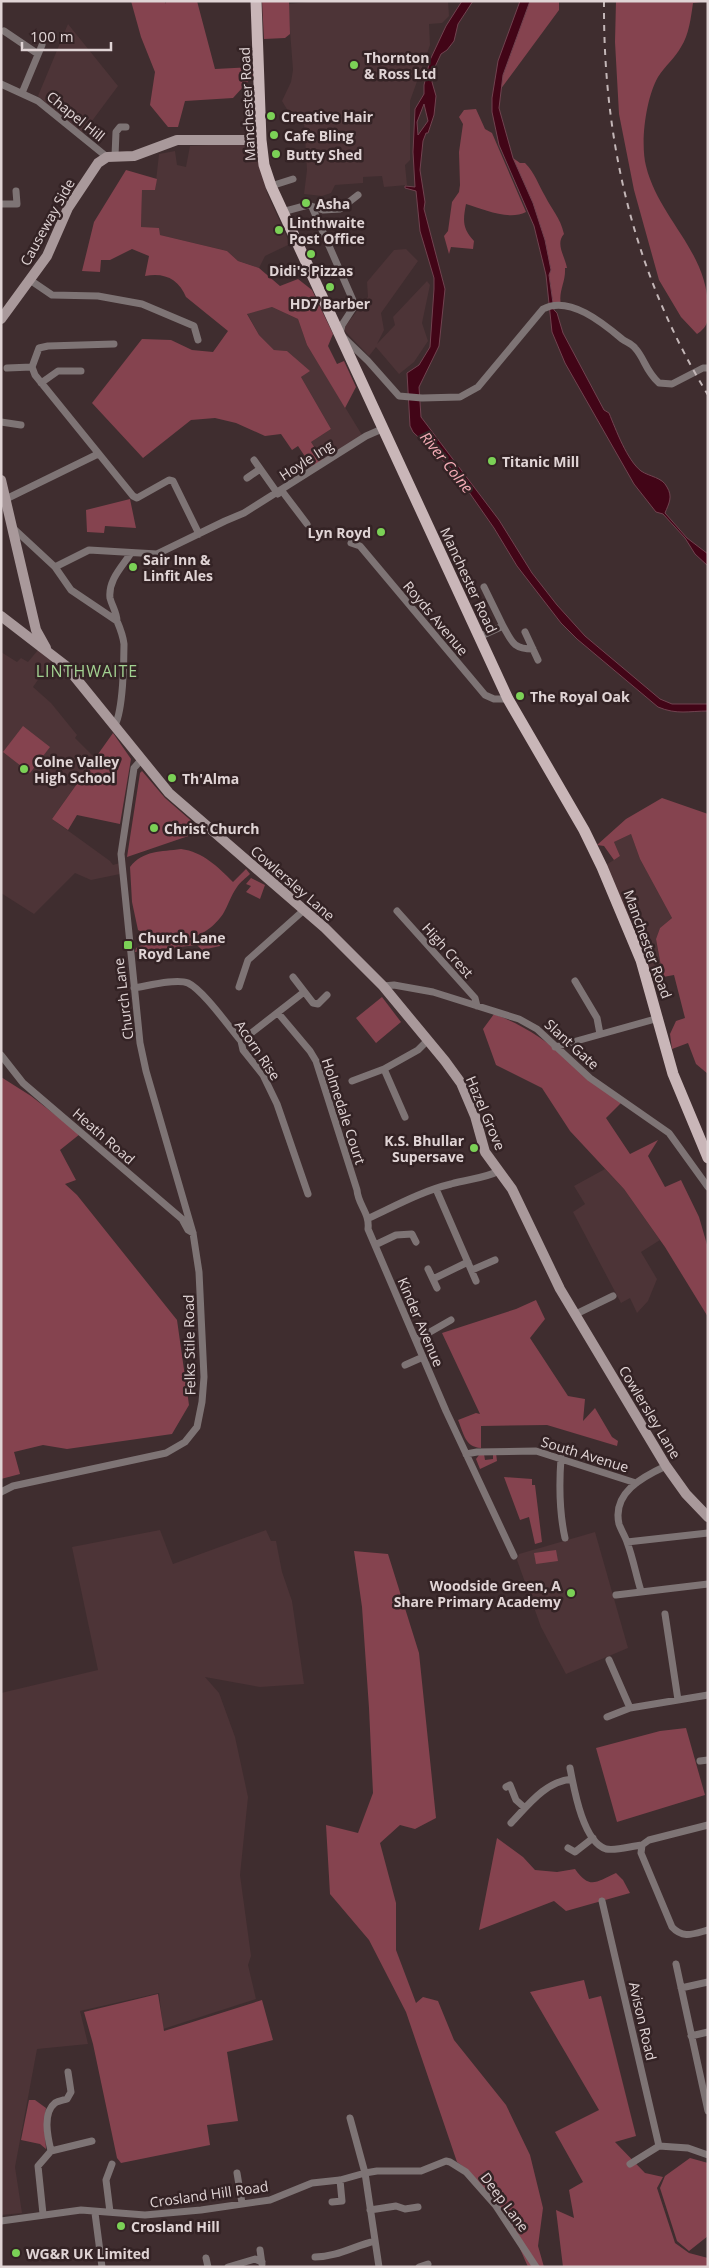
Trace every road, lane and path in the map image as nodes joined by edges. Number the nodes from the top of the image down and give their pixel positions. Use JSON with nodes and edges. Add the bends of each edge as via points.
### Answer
{"nodes":[{"id":1,"x":256,"y":1,"type":"edge"},
{"id":2,"x":4,"y":31,"type":"dead end"},
{"id":3,"x":42,"y":45,"type":"dead end"},
{"id":4,"x":38,"y":54,"type":"junction"},
{"id":5,"x":1,"y":84,"type":"edge"},
{"id":6,"x":22,"y":93,"type":"junction"},
{"id":7,"x":126,"y":127,"type":"dead end"},
{"id":8,"x":261,"y":140,"type":"junction"},
{"id":9,"x":107,"y":159,"type":"junction"},
{"id":10,"x":293,"y":179,"type":"dead end"},
{"id":11,"x":271,"y":186,"type":"junction"},
{"id":12,"x":16,"y":192,"type":"dead end"},
{"id":13,"x":358,"y":195,"type":"dead end"},
{"id":14,"x":1,"y":204,"type":"edge"},
{"id":15,"x":312,"y":207,"type":"junction"},
{"id":16,"x":282,"y":212,"type":"junction"},
{"id":17,"x":30,"y":280,"type":"junction"},
{"id":18,"x":1,"y":319,"type":"edge"},
{"id":19,"x":340,"y":334,"type":"junction"},
{"id":20,"x":198,"y":340,"type":"dead end"},
{"id":21,"x":114,"y":344,"type":"dead end"},
{"id":22,"x":32,"y":367,"type":"junction"},
{"id":23,"x":7,"y":368,"type":"dead end"},
{"id":24,"x":708,"y":368,"type":"edge"},
{"id":25,"x":81,"y":371,"type":"dead end"},
{"id":26,"x":41,"y":382,"type":"junction"},
{"id":27,"x":1,"y":422,"type":"edge"},
{"id":28,"x":21,"y":425,"type":"dead end"},
{"id":29,"x":382,"y":429,"type":"junction"},
{"id":30,"x":98,"y":454,"type":"junction"},
{"id":31,"x":254,"y":460,"type":"dead end"},
{"id":32,"x":260,"y":469,"type":"junction"},
{"id":33,"x":247,"y":478,"type":"dead end"},
{"id":34,"x":1,"y":480,"type":"edge"},
{"id":35,"x":280,"y":492,"type":"junction"},
{"id":36,"x":4,"y":496,"type":"edge"},
{"id":37,"x":307,"y":524,"type":"dead end"},
{"id":38,"x":13,"y":528,"type":"junction"},
{"id":39,"x":199,"y":534,"type":"junction"},
{"id":40,"x":350,"y":543,"type":"dead end"},
{"id":41,"x":131,"y":553,"type":"junction"},
{"id":42,"x":55,"y":567,"type":"junction"},
{"id":43,"x":484,"y":586,"type":"dead end"},
{"id":44,"x":1,"y":616,"type":"edge"},
{"id":45,"x":118,"y":621,"type":"junction"},
{"id":46,"x":503,"y":626,"type":"junction"},
{"id":47,"x":525,"y":632,"type":"dead end"},
{"id":48,"x":479,"y":637,"type":"junction"},
{"id":49,"x":533,"y":649,"type":"junction"},
{"id":50,"x":48,"y":651,"type":"junction"},
{"id":51,"x":538,"y":660,"type":"dead end"},
{"id":52,"x":508,"y":699,"type":"junction"},
{"id":53,"x":116,"y":726,"type":"junction"},
{"id":54,"x":141,"y":760,"type":"junction"},
{"id":55,"x":304,"y":910,"type":"junction"},
{"id":56,"x":397,"y":911,"type":"dead end"},
{"id":57,"x":293,"y":977,"type":"dead end"},
{"id":58,"x":575,"y":981,"type":"dead end"},
{"id":59,"x":383,"y":986,"type":"junction"},
{"id":60,"x":238,"y":987,"type":"dead end"},
{"id":61,"x":134,"y":988,"type":"junction"},
{"id":62,"x":304,"y":992,"type":"junction"},
{"id":63,"x":327,"y":996,"type":"dead end"},
{"id":64,"x":477,"y":1006,"type":"junction"},
{"id":65,"x":278,"y":1013,"type":"junction"},
{"id":66,"x":659,"y":1018,"type":"junction"},
{"id":67,"x":600,"y":1034,"type":"junction"},
{"id":68,"x":428,"y":1040,"type":"junction"},
{"id":69,"x":241,"y":1042,"type":"junction"},
{"id":70,"x":555,"y":1047,"type":"junction"},
{"id":71,"x":1,"y":1055,"type":"edge"},
{"id":72,"x":384,"y":1069,"type":"junction"},
{"id":73,"x":352,"y":1081,"type":"dead end"},
{"id":74,"x":405,"y":1118,"type":"dead end"},
{"id":75,"x":708,"y":1158,"type":"edge"},
{"id":76,"x":499,"y":1171,"type":"junction"},
{"id":77,"x":708,"y":1187,"type":"edge"},
{"id":78,"x":436,"y":1189,"type":"junction"},
{"id":79,"x":308,"y":1194,"type":"dead end"},
{"id":80,"x":357,"y":1199,"type":"joint"},
{"id":81,"x":369,"y":1218,"type":"junction"},
{"id":82,"x":193,"y":1233,"type":"junction"},
{"id":83,"x":416,"y":1242,"type":"dead end"},
{"id":84,"x":374,"y":1245,"type":"junction"},
{"id":85,"x":494,"y":1260,"type":"dead end"},
{"id":86,"x":468,"y":1262,"type":"junction"},
{"id":87,"x":428,"y":1269,"type":"dead end"},
{"id":88,"x":472,"y":1270,"type":"junction"},
{"id":89,"x":433,"y":1279,"type":"junction"},
{"id":90,"x":476,"y":1281,"type":"dead end"},
{"id":91,"x":437,"y":1288,"type":"dead end"},
{"id":92,"x":613,"y":1296,"type":"dead end"},
{"id":93,"x":604,"y":1301,"type":"junction"},
{"id":94,"x":609,"y":1308,"type":"dead end"},
{"id":95,"x":576,"y":1314,"type":"junction"},
{"id":96,"x":451,"y":1320,"type":"dead end"},
{"id":97,"x":416,"y":1340,"type":"junction"},
{"id":98,"x":423,"y":1357,"type":"junction"},
{"id":99,"x":405,"y":1365,"type":"dead end"},
{"id":100,"x":466,"y":1454,"type":"junction"},
{"id":101,"x":561,"y":1458,"type":"junction"},
{"id":102,"x":666,"y":1466,"type":"junction"},
{"id":103,"x":636,"y":1483,"type":"junction"},
{"id":104,"x":1,"y":1492,"type":"edge"},
{"id":105,"x":707,"y":1514,"type":"edge"},
{"id":106,"x":708,"y":1533,"type":"edge"},
{"id":107,"x":565,"y":1538,"type":"dead end"},
{"id":108,"x":627,"y":1542,"type":"junction"},
{"id":109,"x":514,"y":1556,"type":"dead end"},
{"id":110,"x":708,"y":1584,"type":"edge"},
{"id":111,"x":641,"y":1591,"type":"junction"},
{"id":112,"x":616,"y":1595,"type":"dead end"},
{"id":113,"x":665,"y":1614,"type":"dead end"},
{"id":114,"x":609,"y":1660,"type":"dead end"},
{"id":115,"x":708,"y":1695,"type":"edge"},
{"id":116,"x":678,"y":1700,"type":"junction"},
{"id":117,"x":630,"y":1708,"type":"junction"},
{"id":118,"x":607,"y":1716,"type":"dead end"},
{"id":119,"x":570,"y":1768,"type":"dead end"},
{"id":120,"x":572,"y":1779,"type":"junction"},
{"id":121,"x":506,"y":1787,"type":"dead end"},
{"id":122,"x":525,"y":1808,"type":"junction"},
{"id":123,"x":511,"y":1823,"type":"dead end"},
{"id":124,"x":708,"y":1825,"type":"edge"},
{"id":125,"x":592,"y":1838,"type":"junction"},
{"id":126,"x":642,"y":1845,"type":"junction"},
{"id":127,"x":568,"y":1848,"type":"dead end"},
{"id":128,"x":602,"y":1901,"type":"dead end"},
{"id":129,"x":708,"y":1930,"type":"edge"},
{"id":130,"x":676,"y":1964,"type":"dead end"},
{"id":131,"x":708,"y":1982,"type":"edge"},
{"id":132,"x":681,"y":1988,"type":"junction"},
{"id":133,"x":708,"y":2032,"type":"edge"},
{"id":134,"x":691,"y":2036,"type":"junction"},
{"id":135,"x":68,"y":2072,"type":"dead end"},
{"id":136,"x":708,"y":2111,"type":"edge"},
{"id":137,"x":350,"y":2118,"type":"dead end"},
{"id":138,"x":92,"y":2141,"type":"dead end"},
{"id":139,"x":659,"y":2146,"type":"junction"},
{"id":140,"x":51,"y":2151,"type":"junction"},
{"id":141,"x":708,"y":2155,"type":"edge"},
{"id":142,"x":446,"y":2161,"type":"joint"},
{"id":143,"x":112,"y":2164,"type":"dead end"},
{"id":144,"x":630,"y":2164,"type":"dead end"},
{"id":145,"x":237,"y":2173,"type":"dead end"},
{"id":146,"x":365,"y":2173,"type":"junction"},
{"id":147,"x":340,"y":2180,"type":"junction"},
{"id":148,"x":332,"y":2202,"type":"dead end"},
{"id":149,"x":242,"y":2203,"type":"junction"},
{"id":150,"x":418,"y":2208,"type":"dead end"},
{"id":151,"x":370,"y":2210,"type":"junction"},
{"id":152,"x":110,"y":2212,"type":"junction"},
{"id":153,"x":95,"y":2213,"type":"junction"},
{"id":154,"x":43,"y":2214,"type":"junction"},
{"id":155,"x":1,"y":2221,"type":"edge"},
{"id":156,"x":375,"y":2241,"type":"junction"},
{"id":157,"x":260,"y":2250,"type":"dead end"},
{"id":158,"x":315,"y":2257,"type":"dead end"},
{"id":159,"x":206,"y":2258,"type":"dead end"},
{"id":160,"x":428,"y":2264,"type":"dead end"},
{"id":161,"x":262,"y":2265,"type":"edge"},
{"id":162,"x":102,"y":2267,"type":"edge"},
{"id":163,"x":208,"y":2267,"type":"edge"},
{"id":164,"x":228,"y":2267,"type":"edge"},
{"id":165,"x":379,"y":2267,"type":"edge"},
{"id":166,"x":419,"y":2267,"type":"edge"},
{"id":167,"x":536,"y":2267,"type":"edge"}],
"edges":[{"from":1,"to":8,"type":"main road","name":"Manchester Road"},
{"from":2,"to":4,"type":"street"},
{"from":3,"to":4,"type":"street"},
{"from":4,"to":6,"type":"street"},
{"from":5,"to":6,"type":"street","name":"Chapel Hill"},
{"from":6,"to":9,"type":"street","name":"Chapel Hill","via":[[38,101]]},
{"from":7,"to":9,"type":"street","via":[[120,127],[116,132]]},
{"from":8,"to":9,"type":"street","via":[[176,140],[134,156]]},
{"from":8,"to":11,"type":"main road","name":"Manchester Road"},
{"from":9,"to":17,"type":"street","name":"Causeway Side","via":[[68,208],[47,256]]},
{"from":10,"to":11,"type":"street"},
{"from":11,"to":16,"type":"main road","name":"Manchester Road"},
{"from":12,"to":14,"type":"street","via":[[17,207]]},
{"from":13,"to":15,"type":"street","via":[[340,209]]},
{"from":15,"to":16,"type":"street","via":[[308,205]]},
{"from":15,"to":19,"type":"street","via":[[355,305]]},
{"from":16,"to":19,"type":"main road","name":"Manchester Road"},
{"from":17,"to":18,"type":"street","name":"Causeway Side"},
{"from":17,"to":20,"type":"street","via":[[52,295],[98,296],[142,304],[194,326]]},
{"from":19,"to":24,"type":"street","via":[[398,396],[404,397],[460,397],[478,387],[542,309],[552,307],[572,308],[589,314],[635,348],[648,373],[659,383],[672,384]]},
{"from":19,"to":29,"type":"main road","name":"Manchester Road"},
{"from":21,"to":22,"type":"street","via":[[39,348]]},
{"from":22,"to":23,"type":"street"},
{"from":22,"to":26,"type":"street"},
{"from":25,"to":26,"type":"street","via":[[58,371]]},
{"from":26,"to":30,"type":"street"},
{"from":27,"to":28,"type":"street"},
{"from":29,"to":35,"type":"street","name":"Hoyle Ing"},
{"from":29,"to":48,"type":"main road","name":"Manchester Road"},
{"from":30,"to":36,"type":"street"},
{"from":30,"to":39,"type":"street","via":[[137,498],[169,480],[173,481]]},
{"from":31,"to":32,"type":"street"},
{"from":32,"to":33,"type":"street"},
{"from":32,"to":35,"type":"street"},
{"from":34,"to":36,"type":"street"},
{"from":35,"to":37,"type":"street"},
{"from":35,"to":39,"type":"street","name":"Hoyle Ing"},
{"from":36,"to":38,"type":"street"},
{"from":38,"to":42,"type":"street"},
{"from":38,"to":50,"type":"street","via":[[36,630]]},
{"from":39,"to":41,"type":"street","name":"Hoyle Ing","via":[[157,554]]},
{"from":40,"to":52,"type":"street","name":"Royds Avenue","via":[[360,546],[485,695]]},
{"from":41,"to":42,"type":"street","name":"Hoyle Ing","via":[[89,550]]},
{"from":41,"to":45,"type":"street","via":[[114,578],[110,592]]},
{"from":42,"to":45,"type":"street","via":[[70,590]]},
{"from":43,"to":46,"type":"street"},
{"from":44,"to":50,"type":"street"},
{"from":45,"to":53,"type":"street","via":[[124,642]]},
{"from":46,"to":48,"type":"street"},
{"from":46,"to":49,"type":"street","via":[[514,645],[520,649]]},
{"from":47,"to":49,"type":"street"},
{"from":48,"to":52,"type":"main road","name":"Manchester Road"},
{"from":49,"to":51,"type":"street"},
{"from":50,"to":53,"type":"street","name":"Cowlersley Lane","via":[[75,676]]},
{"from":52,"to":66,"type":"main road","name":"Manchester Road","via":[[602,867],[641,960]]},
{"from":53,"to":54,"type":"street","name":"Cowlersley Lane"},
{"from":54,"to":55,"type":"street","name":"Cowlersley Lane","via":[[169,793]]},
{"from":54,"to":61,"type":"street","name":"Church Lane","via":[[134,768],[121,854]]},
{"from":55,"to":59,"type":"street","name":"Cowlersley Lane"},
{"from":55,"to":60,"type":"street","via":[[248,960]]},
{"from":56,"to":64,"type":"street","name":"High Crest","via":[[475,998]]},
{"from":57,"to":62,"type":"street"},
{"from":58,"to":67,"type":"street","via":[[596,1018]]},
{"from":59,"to":64,"type":"street","name":"Slant Gate","via":[[433,992]]},
{"from":59,"to":68,"type":"street","name":"Hazel Grove"},
{"from":61,"to":69,"type":"street","name":"Acorn Rise","via":[[170,982],[187,983],[200,992]]},
{"from":61,"to":82,"type":"street","name":"Church Lane","via":[[146,1071]]},
{"from":62,"to":63,"type":"street","via":[[318,1004]]},
{"from":62,"to":65,"type":"street"},
{"from":64,"to":70,"type":"street","name":"Slant Gate","via":[[520,1019],[537,1029]]},
{"from":65,"to":69,"type":"street"},
{"from":65,"to":80,"type":"street","name":"Holmedale Court","via":[[316,1061]]},
{"from":66,"to":67,"type":"street"},
{"from":66,"to":75,"type":"main road","name":"Manchester Road","via":[[673,1074]]},
{"from":67,"to":70,"type":"street"},
{"from":68,"to":72,"type":"street","via":[[418,1050]]},
{"from":68,"to":76,"type":"street","name":"Hazel Grove","via":[[461,1083],[485,1152]]},
{"from":69,"to":79,"type":"street","name":"Acorn Rise","via":[[242,1050],[263,1075],[277,1104]]},
{"from":70,"to":77,"type":"street","name":"Slant Gate","via":[[590,1078],[669,1133]]},
{"from":71,"to":82,"type":"street","name":"Heath Road","via":[[23,1083],[182,1219]]},
{"from":72,"to":73,"type":"street"},
{"from":72,"to":74,"type":"street"},
{"from":76,"to":78,"type":"street"},
{"from":76,"to":95,"type":"street","name":"Hazel Grove","via":[[512,1189],[560,1289]]},
{"from":78,"to":81,"type":"street"},
{"from":78,"to":86,"type":"street"},
{"from":80,"to":81,"type":"street","name":"Kinder Avenue"},
{"from":81,"to":84,"type":"street","name":"Kinder Avenue","via":[[368,1229]]},
{"from":82,"to":104,"type":"street","name":"Felks Stile Road","via":[[199,1272],[204,1377],[197,1427],[185,1442],[166,1453],[13,1486]]},
{"from":83,"to":84,"type":"street","via":[[412,1234],[404,1234]]},
{"from":84,"to":97,"type":"street","name":"Kinder Avenue"},
{"from":85,"to":88,"type":"street"},
{"from":86,"to":88,"type":"street"},
{"from":86,"to":89,"type":"street"},
{"from":87,"to":89,"type":"street"},
{"from":88,"to":90,"type":"street"},
{"from":89,"to":91,"type":"street"},
{"from":92,"to":93,"type":"street"},
{"from":93,"to":94,"type":"street"},
{"from":93,"to":95,"type":"street"},
{"from":95,"to":102,"type":"street","name":"Cowlersley Lane"},
{"from":96,"to":97,"type":"street"},
{"from":97,"to":98,"type":"street","name":"Kinder Avenue"},
{"from":98,"to":99,"type":"street"},
{"from":98,"to":100,"type":"street","name":"Kinder Avenue"},
{"from":100,"to":101,"type":"street","name":"South Avenue","via":[[536,1451]]},
{"from":100,"to":109,"type":"street","name":"Kinder Avenue"},
{"from":101,"to":103,"type":"street","name":"South Avenue"},
{"from":101,"to":107,"type":"street","via":[[559,1482]]},
{"from":102,"to":103,"type":"street","via":[[645,1475]]},
{"from":102,"to":105,"type":"street","name":"Cowlersley Lane","via":[[686,1494]]},
{"from":103,"to":108,"type":"street","via":[[625,1492],[618,1509],[619,1525]]},
{"from":106,"to":108,"type":"street"},
{"from":108,"to":111,"type":"street"},
{"from":110,"to":111,"type":"street"},
{"from":111,"to":112,"type":"street"},
{"from":113,"to":116,"type":"street"},
{"from":114,"to":117,"type":"street"},
{"from":115,"to":116,"type":"street"},
{"from":116,"to":117,"type":"street"},
{"from":117,"to":118,"type":"street"},
{"from":119,"to":120,"type":"street"},
{"from":120,"to":122,"type":"street","via":[[557,1781]]},
{"from":120,"to":125,"type":"street","via":[[582,1818]]},
{"from":121,"to":122,"type":"street","via":[[510,1784],[516,1800]]},
{"from":122,"to":123,"type":"street"},
{"from":124,"to":126,"type":"street","via":[[649,1840]]},
{"from":125,"to":126,"type":"street","via":[[613,1850]]},
{"from":125,"to":127,"type":"street","via":[[575,1852]]},
{"from":126,"to":129,"type":"street","via":[[641,1853],[672,1927],[685,1936]]},
{"from":128,"to":139,"type":"street","name":"Avison Road"},
{"from":130,"to":132,"type":"street"},
{"from":131,"to":132,"type":"street"},
{"from":132,"to":134,"type":"street"},
{"from":133,"to":134,"type":"street"},
{"from":134,"to":136,"type":"street"},
{"from":135,"to":140,"type":"street","via":[[71,2092],[67,2099],[55,2104],[50,2111],[47,2130]]},
{"from":137,"to":146,"type":"street"},
{"from":138,"to":140,"type":"street"},
{"from":139,"to":141,"type":"street","via":[[688,2148]]},
{"from":139,"to":144,"type":"street"},
{"from":140,"to":154,"type":"street","via":[[38,2166]]},
{"from":142,"to":146,"type":"street","name":"Crosland Hill Road","via":[[421,2171]]},
{"from":142,"to":167,"type":"street","name":"Deep Lane","via":[[466,2172],[496,2206]]},
{"from":143,"to":152,"type":"street","via":[[106,2180]]},
{"from":145,"to":149,"type":"street"},
{"from":146,"to":147,"type":"street","name":"Crosland Hill Road"},
{"from":146,"to":151,"type":"street"},
{"from":147,"to":148,"type":"street","via":[[342,2201]]},
{"from":147,"to":149,"type":"street","name":"Crosland Hill Road","via":[[312,2183],[270,2200]]},
{"from":149,"to":152,"type":"street","name":"Crosland Hill Road","via":[[145,2215]]},
{"from":150,"to":151,"type":"street","via":[[396,2206]]},
{"from":151,"to":156,"type":"street"},
{"from":152,"to":153,"type":"street","name":"Crosland Hill Road"},
{"from":153,"to":154,"type":"street","name":"Crosland Hill Road","via":[[81,2210]]},
{"from":153,"to":162,"type":"street"},
{"from":154,"to":155,"type":"street","name":"Crosland Hill Road"},
{"from":156,"to":158,"type":"street","via":[[330,2257]]},
{"from":156,"to":165,"type":"street"},
{"from":157,"to":161,"type":"street"},
{"from":159,"to":163,"type":"street"},
{"from":160,"to":166,"type":"street"},
{"from":161,"to":164,"type":"street","via":[[255,2259]]}]}
